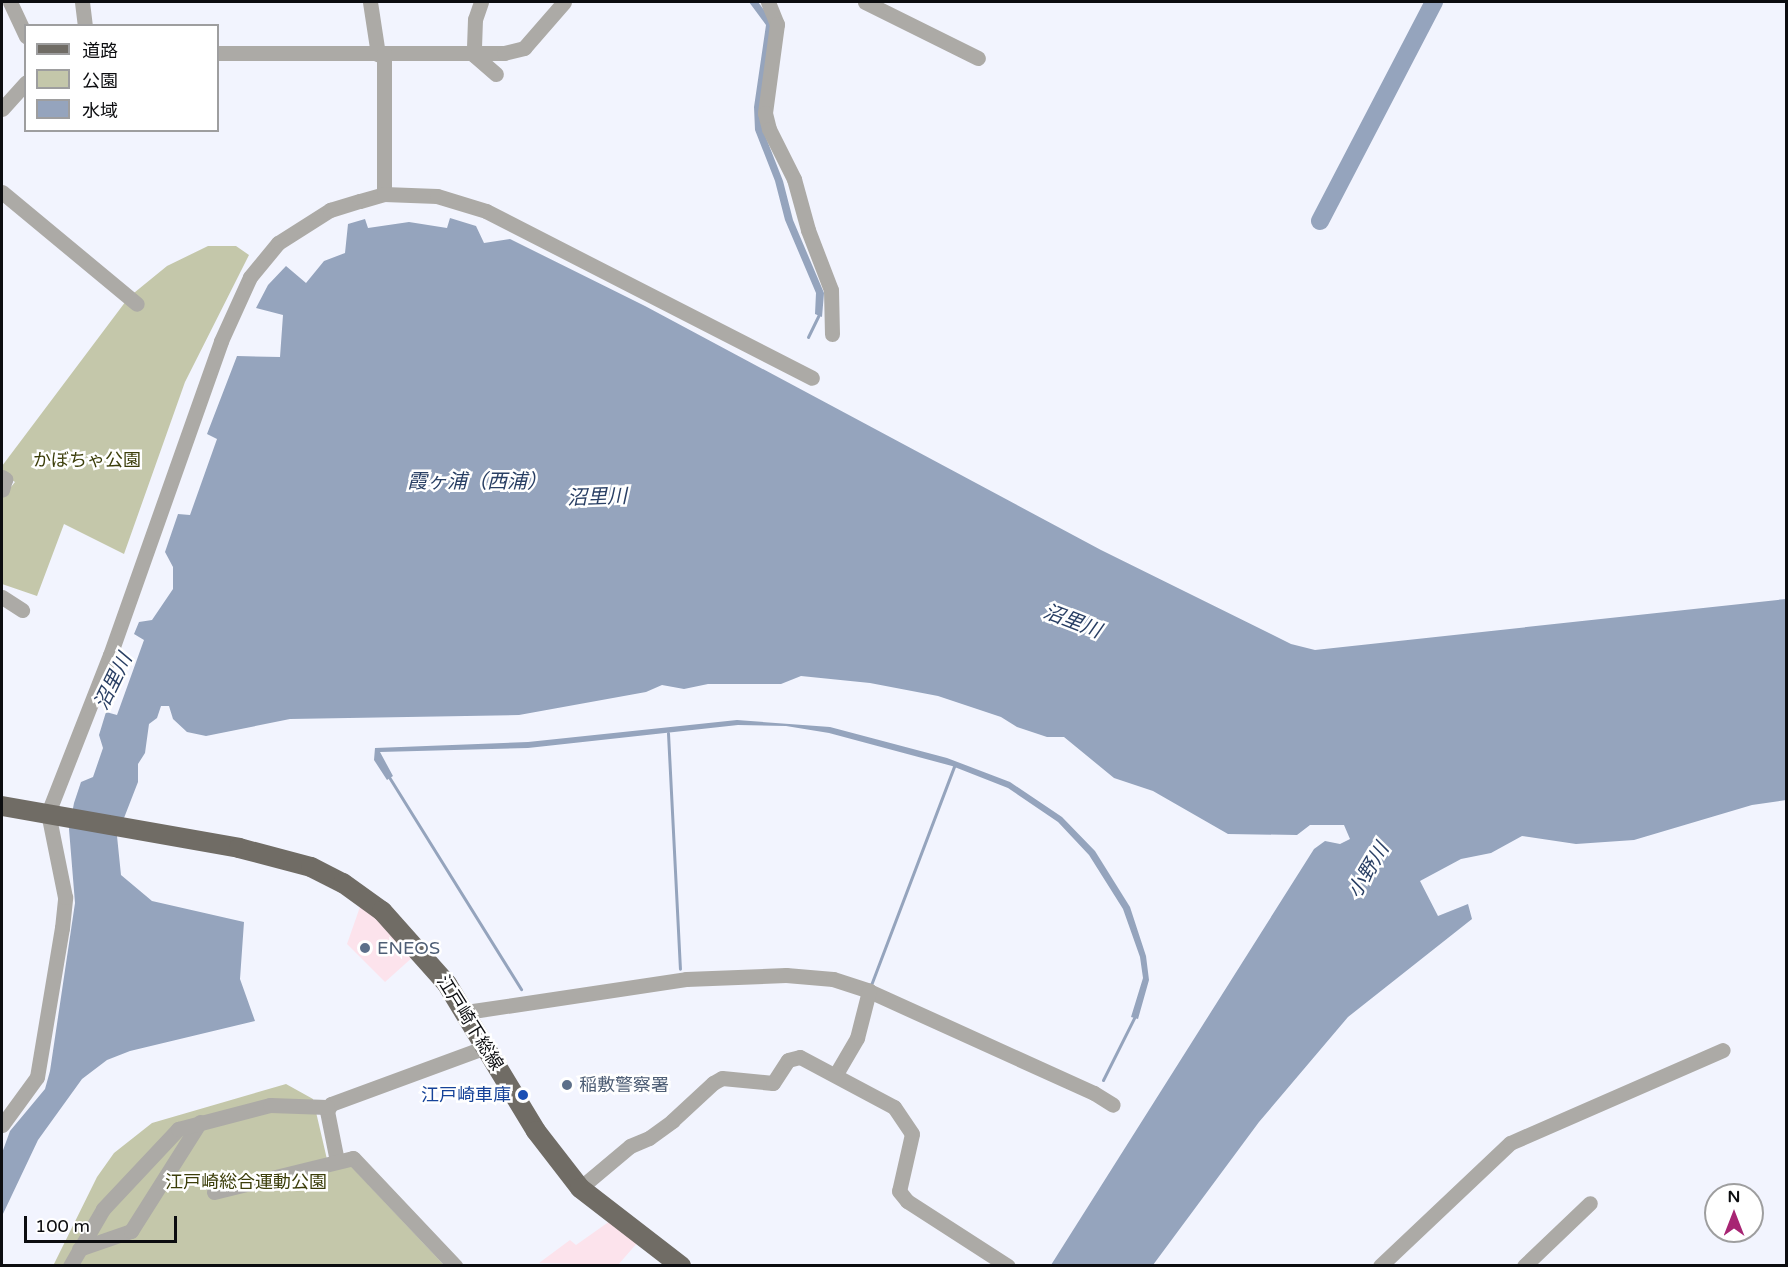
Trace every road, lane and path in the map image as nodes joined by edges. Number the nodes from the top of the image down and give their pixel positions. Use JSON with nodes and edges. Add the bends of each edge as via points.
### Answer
{"nodes":[{"id":1,"x":10,"y":2,"type":"edge"},
{"id":2,"x":82,"y":2,"type":"edge"},
{"id":3,"x":370,"y":2,"type":"edge"},
{"id":4,"x":481,"y":2,"type":"edge"},
{"id":5,"x":564,"y":2,"type":"edge"},
{"id":6,"x":768,"y":2,"type":"edge"},
{"id":7,"x":865,"y":2,"type":"edge"},
{"id":8,"x":85,"y":24,"type":"edge"},
{"id":9,"x":24,"y":33,"type":"edge"},
{"id":10,"x":219,"y":53,"type":"edge"},
{"id":11,"x":381,"y":53,"type":"junction"},
{"id":12,"x":474,"y":55,"type":"junction"},
{"id":13,"x":978,"y":58,"type":"dead end"},
{"id":14,"x":496,"y":74,"type":"dead end"},
{"id":15,"x":24,"y":84,"type":"edge"},
{"id":16,"x":2,"y":109,"type":"edge"},
{"id":17,"x":2,"y":192,"type":"edge"},
{"id":18,"x":384,"y":194,"type":"junction"},
{"id":19,"x":137,"y":304,"type":"dead end"},
{"id":20,"x":832,"y":334,"type":"dead end"},
{"id":21,"x":812,"y":378,"type":"dead end"},
{"id":22,"x":2,"y":477,"type":"edge"},
{"id":23,"x":2,"y":490,"type":"edge"},
{"id":24,"x":2,"y":597,"type":"edge"},
{"id":25,"x":22,"y":610,"type":"dead end"},
{"id":26,"x":2,"y":806,"type":"edge"},
{"id":27,"x":52,"y":814,"type":"junction"},
{"id":28,"x":869,"y":991,"type":"junction"},
{"id":29,"x":466,"y":1012,"type":"junction"},
{"id":30,"x":486,"y":1047,"type":"junction"},
{"id":31,"x":1723,"y":1050,"type":"dead end"},
{"id":32,"x":836,"y":1074,"type":"junction"},
{"id":33,"x":1113,"y":1105,"type":"dead end"},
{"id":34,"x":327,"y":1107,"type":"junction"},
{"id":35,"x":200,"y":1122,"type":"junction"},
{"id":36,"x":2,"y":1125,"type":"edge"},
{"id":37,"x":337,"y":1161,"type":"junction"},
{"id":38,"x":580,"y":1188,"type":"junction"},
{"id":39,"x":214,"y":1192,"type":"dead end"},
{"id":40,"x":1590,"y":1203,"type":"dead end"},
{"id":41,"x":79,"y":1250,"type":"junction"},
{"id":42,"x":70,"y":1266,"type":"edge"},
{"id":43,"x":455,"y":1266,"type":"edge"},
{"id":44,"x":681,"y":1266,"type":"edge"},
{"id":45,"x":1008,"y":1266,"type":"edge"},
{"id":46,"x":1380,"y":1266,"type":"edge"},
{"id":47,"x":1524,"y":1266,"type":"edge"}],
"edges":[{"from":1,"to":9,"type":"street"},
{"from":2,"to":8,"type":"street"},
{"from":3,"to":11,"type":"street"},
{"from":4,"to":12,"type":"street","via":[[475,19]]},
{"from":5,"to":12,"type":"street","via":[[524,48]]},
{"from":6,"to":20,"type":"street","via":[[777,24],[765,112],[769,129],[794,179],[831,290]]},
{"from":7,"to":13,"type":"street"},
{"from":10,"to":11,"type":"street"},
{"from":11,"to":12,"type":"street"},
{"from":11,"to":18,"type":"street"},
{"from":12,"to":14,"type":"street"},
{"from":15,"to":16,"type":"street"},
{"from":17,"to":19,"type":"street"},
{"from":18,"to":21,"type":"street","via":[[437,196],[486,211]]},
{"from":18,"to":27,"type":"street","via":[[330,210],[278,243],[250,277],[221,341]]},
{"from":22,"to":23,"type":"street"},
{"from":24,"to":25,"type":"street"},
{"from":26,"to":27,"type":"main road","name":"江戸崎下総線"},
{"from":27,"to":29,"type":"main road","name":"江戸崎下総線","via":[[249,850],[328,874],[369,901],[399,928]]},
{"from":27,"to":36,"type":"street","via":[[64,897],[62,928],[37,1077]]},
{"from":28,"to":29,"type":"street","via":[[815,976],[696,979]]},
{"from":28,"to":32,"type":"street","via":[[857,1038]]},
{"from":28,"to":33,"type":"street"},
{"from":29,"to":30,"type":"main road","name":"江戸崎下総線"},
{"from":30,"to":34,"type":"street"},
{"from":30,"to":38,"type":"main road","name":"江戸崎下総線","via":[[536,1131]]},
{"from":31,"to":46,"type":"street","via":[[1510,1143]]},
{"from":32,"to":38,"type":"street","via":[[800,1057],[788,1060],[773,1083],[722,1078],[672,1122],[630,1146]]},
{"from":32,"to":45,"type":"street","via":[[894,1107],[912,1134],[899,1191],[907,1201]]},
{"from":34,"to":35,"type":"street","via":[[270,1105]]},
{"from":34,"to":37,"type":"street"},
{"from":35,"to":41,"type":"street","via":[[173,1133],[104,1209]]},
{"from":35,"to":41,"type":"street","via":[[131,1230]]},
{"from":37,"to":39,"type":"street"},
{"from":37,"to":43,"type":"street","via":[[350,1158],[359,1162]]},
{"from":38,"to":44,"type":"main road","name":"江戸崎下総線"},
{"from":40,"to":47,"type":"street"},
{"from":41,"to":42,"type":"street"}]}
